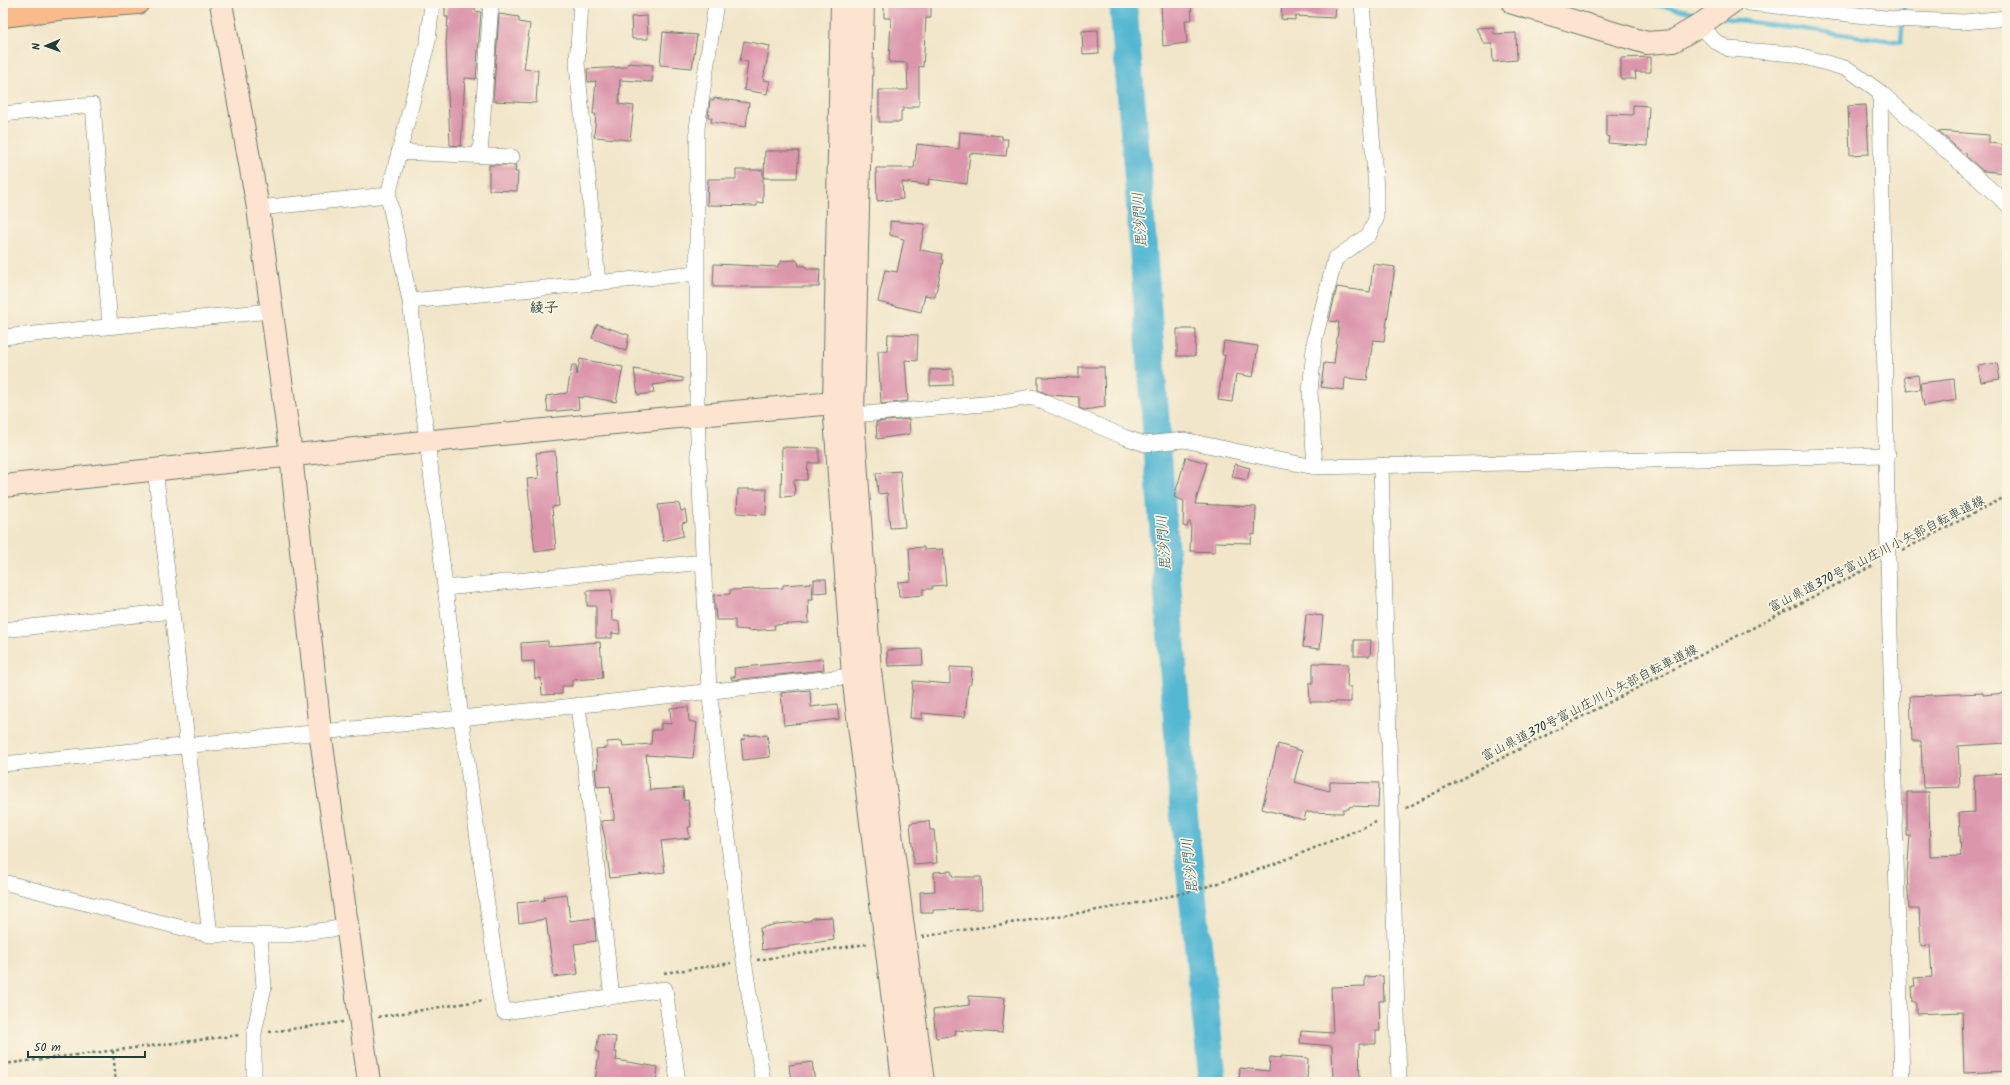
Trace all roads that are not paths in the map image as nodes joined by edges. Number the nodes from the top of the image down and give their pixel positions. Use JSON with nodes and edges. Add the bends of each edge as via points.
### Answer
{"nodes":[{"id":1,"x":138,"y":3,"type":"edge"},
{"id":2,"x":221,"y":3,"type":"edge"},
{"id":3,"x":432,"y":3,"type":"edge"},
{"id":4,"x":491,"y":3,"type":"edge"},
{"id":5,"x":581,"y":3,"type":"edge"},
{"id":6,"x":716,"y":3,"type":"edge"},
{"id":7,"x":842,"y":3,"type":"edge"},
{"id":8,"x":863,"y":3,"type":"edge"},
{"id":9,"x":1362,"y":3,"type":"edge"},
{"id":10,"x":1513,"y":3,"type":"edge"},
{"id":11,"x":1731,"y":3,"type":"edge"},
{"id":12,"x":1749,"y":3,"type":"edge"},
{"id":13,"x":58,"y":6,"type":"edge"},
{"id":14,"x":3,"y":16,"type":"edge"},
{"id":15,"x":2007,"y":18,"type":"edge"},
{"id":16,"x":1700,"y":25,"type":"junction"},
{"id":17,"x":1880,"y":92,"type":"junction"},
{"id":18,"x":3,"y":114,"type":"edge"},
{"id":19,"x":399,"y":152,"type":"junction"},
{"id":20,"x":480,"y":156,"type":"junction"},
{"id":21,"x":512,"y":157,"type":"dead end"},
{"id":22,"x":388,"y":195,"type":"junction"},
{"id":23,"x":2007,"y":204,"type":"edge"},
{"id":24,"x":258,"y":208,"type":"junction"},
{"id":25,"x":697,"y":273,"type":"junction"},
{"id":26,"x":598,"y":282,"type":"junction"},
{"id":27,"x":410,"y":301,"type":"junction"},
{"id":28,"x":270,"y":311,"type":"junction"},
{"id":29,"x":110,"y":326,"type":"junction"},
{"id":30,"x":3,"y":337,"type":"edge"},
{"id":31,"x":834,"y":403,"type":"junction"},
{"id":32,"x":697,"y":415,"type":"junction"},
{"id":33,"x":853,"y":415,"type":"junction"},
{"id":34,"x":427,"y":442,"type":"junction"},
{"id":35,"x":1888,"y":454,"type":"junction"},
{"id":36,"x":291,"y":455,"type":"junction"},
{"id":37,"x":1381,"y":465,"type":"junction"},
{"id":38,"x":1315,"y":466,"type":"junction"},
{"id":39,"x":155,"y":469,"type":"junction"},
{"id":40,"x":3,"y":486,"type":"edge"},
{"id":41,"x":704,"y":562,"type":"junction"},
{"id":42,"x":445,"y":588,"type":"junction"},
{"id":43,"x":172,"y":611,"type":"junction"},
{"id":44,"x":3,"y":630,"type":"edge"},
{"id":45,"x":853,"y":676,"type":"junction"},
{"id":46,"x":709,"y":691,"type":"junction"},
{"id":47,"x":578,"y":705,"type":"junction"},
{"id":48,"x":461,"y":718,"type":"junction"},
{"id":49,"x":320,"y":731,"type":"junction"},
{"id":50,"x":188,"y":745,"type":"junction"},
{"id":51,"x":3,"y":764,"type":"edge"},
{"id":52,"x":3,"y":882,"type":"edge"},
{"id":53,"x":347,"y":927,"type":"junction"},
{"id":54,"x":210,"y":935,"type":"junction"},
{"id":55,"x":260,"y":935,"type":"junction"},
{"id":56,"x":612,"y":997,"type":"junction"},
{"id":57,"x":254,"y":1082,"type":"edge"},
{"id":58,"x":369,"y":1082,"type":"edge"},
{"id":59,"x":678,"y":1082,"type":"edge"},
{"id":60,"x":763,"y":1082,"type":"edge"},
{"id":61,"x":903,"y":1082,"type":"edge"},
{"id":62,"x":924,"y":1082,"type":"edge"},
{"id":63,"x":1399,"y":1082,"type":"edge"},
{"id":64,"x":1902,"y":1082,"type":"edge"}],
"edges":[{"from":1,"to":13,"type":"main road"},
{"from":2,"to":24,"type":"street"},
{"from":3,"to":19,"type":"street","via":[[428,41]]},
{"from":4,"to":20,"type":"street"},
{"from":5,"to":26,"type":"street","via":[[577,63]]},
{"from":6,"to":25,"type":"street","via":[[697,128]]},
{"from":7,"to":31,"type":"street"},
{"from":8,"to":33,"type":"street"},
{"from":9,"to":38,"type":"street","via":[[1376,219],[1369,235],[1335,259],[1315,338],[1310,392]]},
{"from":10,"to":16,"type":"street","via":[[1647,43],[1673,41]]},
{"from":11,"to":16,"type":"street"},
{"from":12,"to":15,"type":"street","via":[[1893,19],[1964,22]]},
{"from":13,"to":14,"type":"main road"},
{"from":16,"to":17,"type":"street","via":[[1716,42],[1730,50],[1794,54],[1841,67],[1848,69]]},
{"from":17,"to":23,"type":"street"},
{"from":17,"to":35,"type":"street"},
{"from":18,"to":29,"type":"street","via":[[93,105]]},
{"from":19,"to":20,"type":"street"},
{"from":19,"to":22,"type":"street"},
{"from":20,"to":21,"type":"street"},
{"from":22,"to":24,"type":"street"},
{"from":22,"to":27,"type":"street"},
{"from":24,"to":28,"type":"street"},
{"from":25,"to":26,"type":"street"},
{"from":25,"to":32,"type":"street"},
{"from":26,"to":27,"type":"street"},
{"from":27,"to":34,"type":"street"},
{"from":28,"to":29,"type":"street"},
{"from":28,"to":36,"type":"street"},
{"from":29,"to":30,"type":"street"},
{"from":31,"to":32,"type":"street"},
{"from":31,"to":33,"type":"street"},
{"from":31,"to":45,"type":"street"},
{"from":32,"to":34,"type":"street"},
{"from":32,"to":41,"type":"street"},
{"from":33,"to":38,"type":"street","via":[[996,403],[1032,397],[1144,444],[1184,440]]},
{"from":33,"to":62,"type":"street","via":[[870,671]]},
{"from":34,"to":36,"type":"street"},
{"from":34,"to":42,"type":"street"},
{"from":35,"to":37,"type":"street"},
{"from":35,"to":64,"type":"street","via":[[1888,558]]},
{"from":36,"to":39,"type":"street"},
{"from":36,"to":49,"type":"street"},
{"from":37,"to":38,"type":"street"},
{"from":37,"to":63,"type":"street"},
{"from":39,"to":40,"type":"street"},
{"from":39,"to":43,"type":"street"},
{"from":41,"to":42,"type":"street"},
{"from":41,"to":46,"type":"street"},
{"from":42,"to":48,"type":"street"},
{"from":43,"to":44,"type":"street"},
{"from":43,"to":50,"type":"street"},
{"from":45,"to":46,"type":"street"},
{"from":45,"to":61,"type":"street"},
{"from":46,"to":47,"type":"street"},
{"from":46,"to":60,"type":"street","via":[[744,962]]},
{"from":47,"to":48,"type":"street"},
{"from":47,"to":56,"type":"street"},
{"from":48,"to":49,"type":"street"},
{"from":48,"to":56,"type":"street","via":[[504,1012]]},
{"from":49,"to":50,"type":"street"},
{"from":49,"to":53,"type":"street"},
{"from":50,"to":51,"type":"street"},
{"from":50,"to":54,"type":"street"},
{"from":52,"to":54,"type":"street"},
{"from":53,"to":55,"type":"street","via":[[288,935]]},
{"from":53,"to":58,"type":"street"},
{"from":54,"to":55,"type":"street"},
{"from":55,"to":57,"type":"street","via":[[264,987],[254,1033]]},
{"from":56,"to":59,"type":"street","via":[[665,989]]}]}
